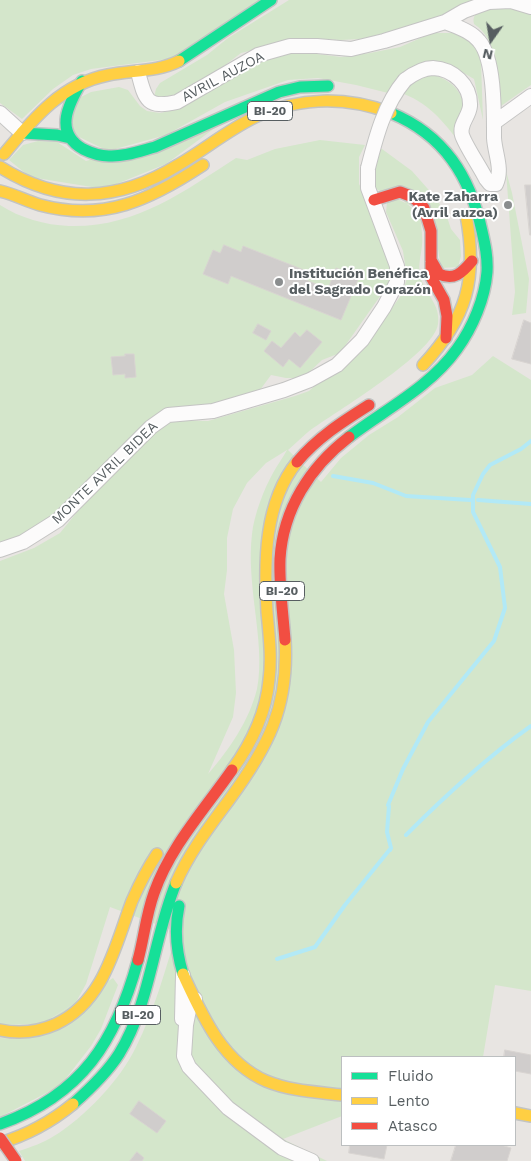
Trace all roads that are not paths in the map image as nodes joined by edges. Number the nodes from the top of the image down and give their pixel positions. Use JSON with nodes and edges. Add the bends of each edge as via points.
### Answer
{"nodes":[{"id":1,"x":271,"y":0,"type":"edge"},
{"id":2,"x":531,"y":7,"type":"edge"},
{"id":3,"x":446,"y":22,"type":"junction"},
{"id":4,"x":138,"y":72,"type":"junction"},
{"id":5,"x":82,"y":81,"type":"junction"},
{"id":6,"x":344,"y":87,"type":"dead end"},
{"id":7,"x":382,"y":95,"type":"dead end"},
{"id":8,"x":531,"y":96,"type":"edge"},
{"id":9,"x":405,"y":106,"type":"dead end"},
{"id":10,"x":0,"y":113,"type":"edge"},
{"id":11,"x":316,"y":113,"type":"dead end"},
{"id":12,"x":419,"y":115,"type":"dead end"},
{"id":13,"x":496,"y":122,"type":"junction"},
{"id":14,"x":395,"y":128,"type":"dead end"},
{"id":15,"x":22,"y":133,"type":"junction"},
{"id":16,"x":70,"y":138,"type":"junction"},
{"id":17,"x":4,"y":154,"type":"dead end"},
{"id":18,"x":211,"y":160,"type":"dead end"},
{"id":19,"x":0,"y":167,"type":"edge"},
{"id":20,"x":453,"y":184,"type":"dead end"},
{"id":21,"x":2,"y":190,"type":"edge"},
{"id":22,"x":374,"y":200,"type":"junction"},
{"id":23,"x":488,"y":246,"type":"junction"},
{"id":24,"x":431,"y":260,"type":"junction"},
{"id":25,"x":472,"y":261,"type":"junction"},
{"id":26,"x":456,"y":278,"type":"junction"},
{"id":27,"x":444,"y":300,"type":"junction"},
{"id":28,"x":446,"y":339,"type":"junction"},
{"id":29,"x":417,"y":371,"type":"dead end"},
{"id":30,"x":380,"y":398,"type":"dead end"},
{"id":31,"x":0,"y":550,"type":"edge"},
{"id":32,"x":201,"y":811,"type":"junction"},
{"id":33,"x":205,"y":832,"type":"junction"},
{"id":34,"x":183,"y":974,"type":"junction"},
{"id":35,"x":195,"y":999,"type":"junction"},
{"id":36,"x":0,"y":1030,"type":"edge"},
{"id":37,"x":185,"y":1039,"type":"junction"},
{"id":38,"x":341,"y":1095,"type":"edge"},
{"id":39,"x":516,"y":1113,"type":"edge"},
{"id":40,"x":531,"y":1116,"type":"edge"},
{"id":41,"x":0,"y":1124,"type":"edge"},
{"id":42,"x":0,"y":1138,"type":"edge"},
{"id":43,"x":0,"y":1143,"type":"edge"},
{"id":44,"x":16,"y":1161,"type":"edge"},
{"id":45,"x":312,"y":1161,"type":"edge"}],
"edges":[{"from":1,"to":4,"type":"main road","via":[[178,62]]},
{"from":2,"to":3,"type":"street","name":"AVRIL AUZOA","via":[[511,2],[489,2]]},
{"from":3,"to":4,"type":"street","name":"AVRIL AUZOA","via":[[351,49],[290,46],[258,55],[177,102],[162,105],[151,102],[143,94]]},
{"from":3,"to":13,"type":"street","via":[[480,41],[489,62]]},
{"from":4,"to":5,"type":"main road"},
{"from":5,"to":15,"type":"main road","via":[[52,100]]},
{"from":5,"to":16,"type":"main road","via":[[67,111]]},
{"from":6,"to":16,"type":"main road","via":[[292,87],[172,140],[112,157],[94,153]]},
{"from":7,"to":9,"type":"main road"},
{"from":8,"to":13,"type":"street"},
{"from":10,"to":15,"type":"street"},
{"from":11,"to":14,"type":"main road","via":[[361,117]]},
{"from":12,"to":23,"type":"main road","via":[[447,139],[471,172],[491,234]]},
{"from":13,"to":22,"type":"street","name":"MONTE AVRIL BIDEA","bridge":true,"via":[[494,139],[499,178],[496,184],[490,184],[462,137],[461,128],[470,106],[463,82],[454,75],[429,69],[414,74],[395,92],[379,129],[368,168],[368,188]]},
{"from":15,"to":16,"type":"main road"},
{"from":15,"to":17,"type":"main road"},
{"from":18,"to":21,"type":"main road","via":[[161,192],[108,210],[59,209],[38,205]]},
{"from":19,"to":23,"type":"main road","number":"BI-20","via":[[33,186],[63,194],[104,194],[124,190],[163,174],[264,113],[303,101],[343,100],[393,113],[431,137],[457,166],[469,188]]},
{"from":20,"to":25,"type":"main road","via":[[468,221]]},
{"from":22,"to":24,"type":"main road","via":[[400,192],[419,202],[431,231]]},
{"from":22,"to":31,"type":"street","name":"MONTE AVRIL BIDEA","via":[[397,266],[397,282],[380,314],[347,355],[310,380],[284,390],[213,411],[168,415],[151,427],[58,520],[23,542]]},
{"from":23,"to":33,"type":"main road","number":"BI-20","via":[[484,294],[470,330],[448,361],[420,386],[331,450],[293,501],[285,524],[281,559],[287,667],[284,693],[270,738]]},
{"from":24,"to":26,"type":"main road","via":[[439,274]]},
{"from":24,"to":27,"type":"main road","via":[[431,277]]},
{"from":25,"to":26,"type":"main road"},
{"from":25,"to":28,"type":"main road","via":[[466,296]]},
{"from":26,"to":27,"type":"main road"},
{"from":27,"to":28,"type":"main road"},
{"from":28,"to":29,"type":"main road"},
{"from":30,"to":32,"type":"main road","number":"BI-20","via":[[332,429],[310,448],[287,477],[275,504],[268,530],[266,557],[270,659],[266,701],[251,740]]},
{"from":32,"to":36,"type":"main road","via":[[184,820],[142,881],[111,959],[85,1004],[71,1016],[36,1031]]},
{"from":32,"to":41,"type":"main road","number":"BI-20","via":[[158,882],[148,910],[140,954],[114,1030],[80,1074],[58,1094],[34,1110]]},
{"from":33,"to":34,"type":"main road","via":[[183,887],[174,935]]},
{"from":33,"to":43,"type":"main road","number":"BI-20","via":[[189,856],[167,907],[142,1004],[120,1053],[101,1078],[60,1115]]},
{"from":34,"to":35,"type":"main road"},
{"from":34,"to":37,"type":"street","via":[[182,1031]]},
{"from":35,"to":37,"type":"street","via":[[187,1012]]},
{"from":35,"to":38,"type":"main road","via":[[222,1046],[244,1068],[265,1080],[290,1088]]},
{"from":37,"to":45,"type":"street","via":[[184,1056],[190,1067],[228,1108],[282,1148]]},
{"from":39,"to":40,"type":"main road"},
{"from":42,"to":44,"type":"main road","bridge":true}]}
